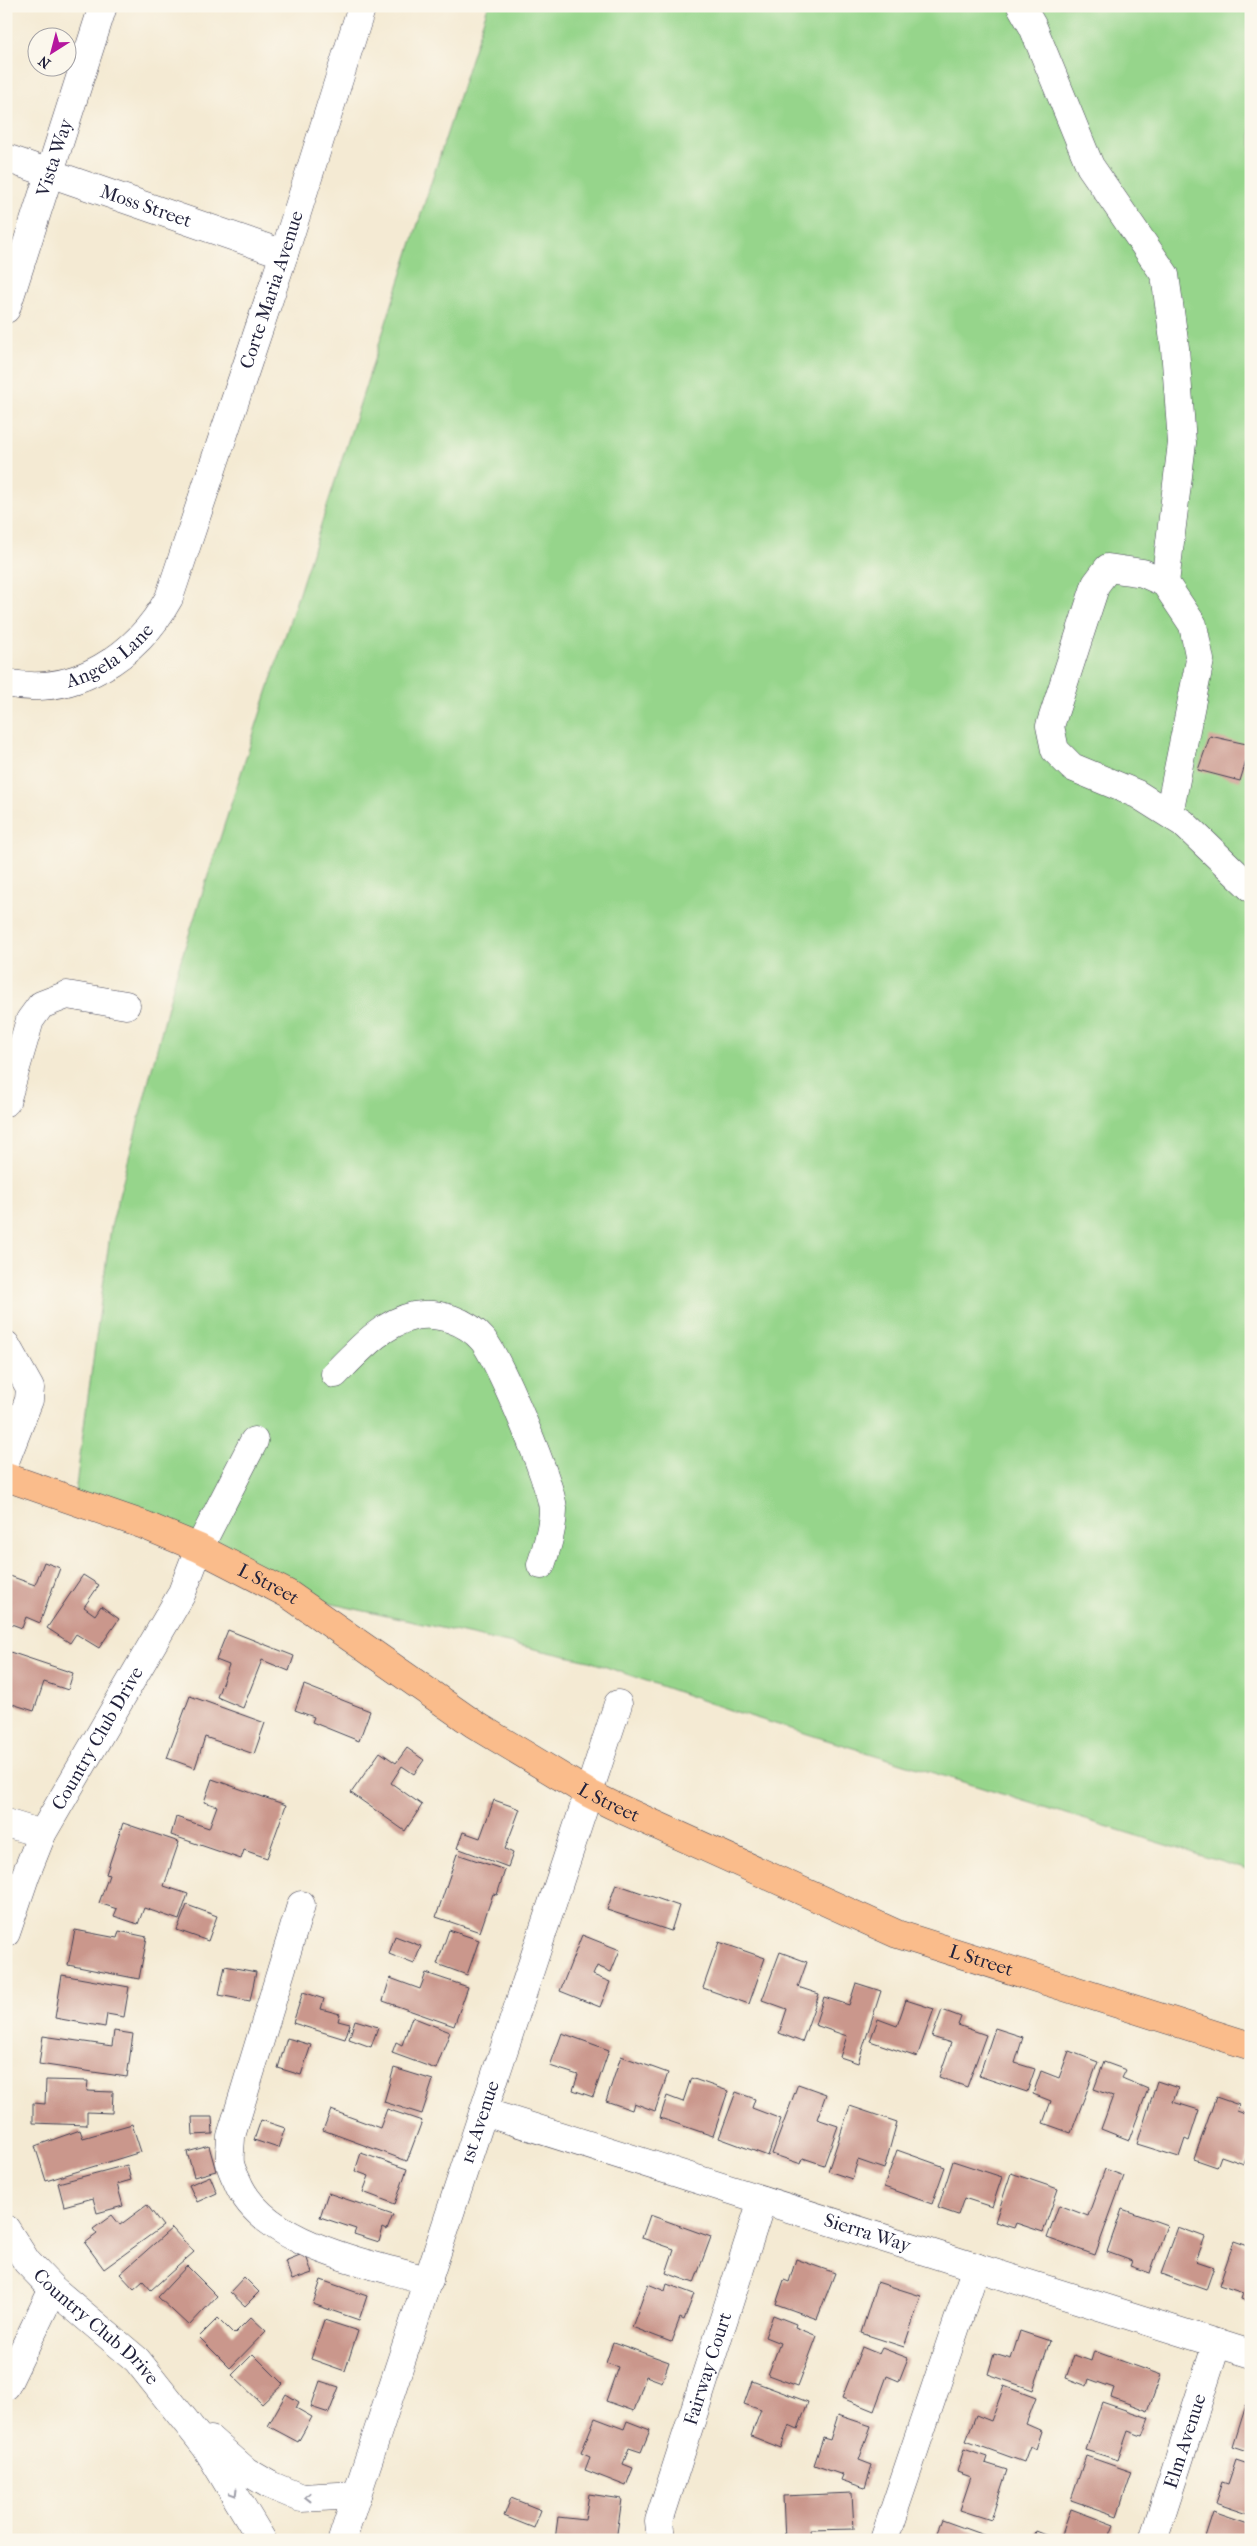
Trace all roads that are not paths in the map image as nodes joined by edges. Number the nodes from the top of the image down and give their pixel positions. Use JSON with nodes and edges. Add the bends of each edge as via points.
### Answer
{"nodes":[{"id":1,"x":103,"y":6,"type":"edge"},
{"id":2,"x":362,"y":6,"type":"edge"},
{"id":3,"x":1021,"y":6,"type":"edge"},
{"id":4,"x":6,"y":158,"type":"edge"},
{"id":5,"x":51,"y":173,"type":"junction"},
{"id":6,"x":284,"y":254,"type":"junction"},
{"id":7,"x":6,"y":309,"type":"edge"},
{"id":8,"x":179,"y":572,"type":"joint"},
{"id":9,"x":1165,"y":583,"type":"junction"},
{"id":10,"x":6,"y":683,"type":"edge"},
{"id":11,"x":1170,"y":814,"type":"junction"},
{"id":12,"x":1251,"y":888,"type":"edge"},
{"id":13,"x":126,"y":1005,"type":"dead end"},
{"id":14,"x":6,"y":1102,"type":"edge"},
{"id":15,"x":6,"y":1345,"type":"edge"},
{"id":16,"x":335,"y":1374,"type":"dead end"},
{"id":17,"x":254,"y":1441,"type":"dead end"},
{"id":18,"x":6,"y":1460,"type":"edge"},
{"id":19,"x":6,"y":1477,"type":"edge"},
{"id":20,"x":199,"y":1548,"type":"junction"},
{"id":21,"x":541,"y":1565,"type":"dead end"},
{"id":22,"x":618,"y":1704,"type":"dead end"},
{"id":23,"x":588,"y":1793,"type":"junction"},
{"id":24,"x":6,"y":1822,"type":"edge"},
{"id":25,"x":42,"y":1834,"type":"junction"},
{"id":26,"x":301,"y":1905,"type":"dead end"},
{"id":27,"x":6,"y":1933,"type":"edge"},
{"id":28,"x":1251,"y":2046,"type":"edge"},
{"id":29,"x":484,"y":2112,"type":"junction"},
{"id":30,"x":762,"y":2200,"type":"junction"},
{"id":31,"x":6,"y":2229,"type":"edge"},
{"id":32,"x":976,"y":2267,"type":"junction"},
{"id":33,"x":429,"y":2281,"type":"junction"},
{"id":34,"x":53,"y":2289,"type":"junction"},
{"id":35,"x":1217,"y":2343,"type":"junction"},
{"id":36,"x":1251,"y":2354,"type":"edge"},
{"id":37,"x":6,"y":2386,"type":"edge"},
{"id":38,"x":187,"y":2424,"type":"junction"},
{"id":39,"x":357,"y":2494,"type":"junction"},
{"id":40,"x":262,"y":2540,"type":"edge"},
{"id":41,"x":342,"y":2540,"type":"edge"},
{"id":42,"x":661,"y":2540,"type":"edge"},
{"id":43,"x":884,"y":2540,"type":"edge"},
{"id":44,"x":1152,"y":2540,"type":"edge"}],
"edges":[{"from":1,"to":5,"type":"street","name":"Vista Way"},
{"from":2,"to":6,"type":"street","name":"Corte Maria Avenue"},
{"from":3,"to":9,"type":"street","via":[[1033,27],[1090,166],[1165,275],[1175,348],[1182,443]]},
{"from":4,"to":5,"type":"street","name":"Moss Street"},
{"from":5,"to":6,"type":"street","name":"Moss Street"},
{"from":5,"to":7,"type":"street","name":"Vista Way"},
{"from":6,"to":8,"type":"street","name":"Corte Maria Avenue"},
{"from":8,"to":10,"type":"street","name":"Angela Lane","via":[[155,622],[133,647],[117,659],[90,674],[61,682],[41,685]]},
{"from":9,"to":11,"type":"street","via":[[1193,625],[1200,660]]},
{"from":9,"to":11,"type":"street","via":[[1144,573],[1108,568],[1096,584],[1050,726],[1055,750],[1072,767],[1136,794]]},
{"from":11,"to":12,"type":"street"},
{"from":13,"to":14,"type":"street","via":[[67,994],[41,1005],[30,1020]]},
{"from":15,"to":18,"type":"street","via":[[30,1388],[29,1400]]},
{"from":16,"to":21,"type":"street","via":[[388,1326],[414,1316],[442,1316],[466,1326],[483,1340],[522,1421],[553,1508],[550,1535]]},
{"from":17,"to":20,"type":"street","name":"Country Club Drive"},
{"from":19,"to":20,"type":"main road","name":"L Street","via":[[144,1525]]},
{"from":20,"to":23,"type":"main road","name":"L Street","via":[[295,1598],[474,1724]]},
{"from":20,"to":25,"type":"street","name":"Country Club Drive","via":[[181,1595]]},
{"from":22,"to":23,"type":"street","name":"1st Avenue"},
{"from":23,"to":28,"type":"main road","name":"L Street","via":[[897,1934]]},
{"from":23,"to":29,"type":"street","name":"1st Avenue"},
{"from":24,"to":25,"type":"street"},
{"from":25,"to":27,"type":"street","name":"Country Club Drive"},
{"from":26,"to":33,"type":"street","via":[[231,2136],[230,2164],[242,2194],[255,2211],[286,2234],[322,2249]]},
{"from":29,"to":30,"type":"street","name":"Sierra Way"},
{"from":29,"to":33,"type":"street","name":"1st Avenue"},
{"from":30,"to":32,"type":"street","name":"Sierra Way"},
{"from":30,"to":42,"type":"street","name":"Fairway Court","via":[[659,2520]]},
{"from":31,"to":34,"type":"street","name":"Country Club Drive","via":[[27,2262]]},
{"from":32,"to":35,"type":"street","name":"Sierra Way"},
{"from":32,"to":43,"type":"street"},
{"from":33,"to":39,"type":"street","name":"1st Avenue"},
{"from":34,"to":37,"type":"street"},
{"from":34,"to":38,"type":"street","name":"Country Club Drive","via":[[137,2360]]},
{"from":35,"to":36,"type":"street","name":"Sierra Way"},
{"from":35,"to":44,"type":"street","name":"Elm Avenue"},
{"from":39,"to":38,"type":"street","name":"Country Club Drive","one_way":true,"via":[[301,2498],[246,2470]]},
{"from":38,"to":40,"type":"street","name":"Country Club Drive","one_way":true,"via":[[206,2447]]},
{"from":39,"to":41,"type":"street","name":"1st Avenue"}]}
